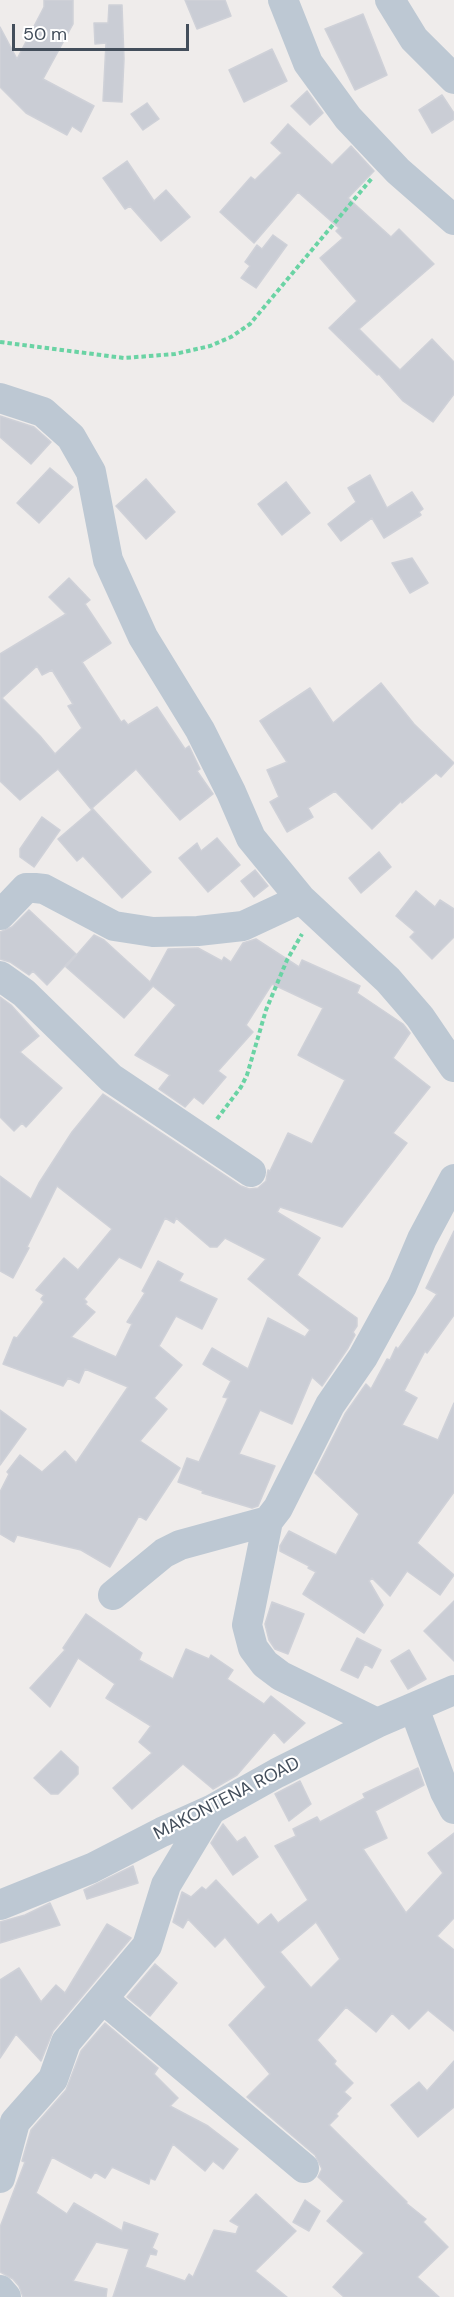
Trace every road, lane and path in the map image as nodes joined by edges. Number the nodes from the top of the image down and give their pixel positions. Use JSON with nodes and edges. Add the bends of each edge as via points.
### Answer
{"nodes":[{"id":1,"x":283,"y":0,"type":"edge"},
{"id":2,"x":390,"y":0,"type":"edge"},
{"id":3,"x":454,"y":79,"type":"edge"},
{"id":4,"x":387,"y":159,"type":"junction"},
{"id":5,"x":454,"y":220,"type":"edge"},
{"id":6,"x":0,"y":342,"type":"edge"},
{"id":7,"x":0,"y":398,"type":"edge"},
{"id":8,"x":308,"y":906,"type":"junction"},
{"id":9,"x":0,"y":915,"type":"edge"},
{"id":10,"x":0,"y":976,"type":"edge"},
{"id":11,"x":454,"y":1067,"type":"edge"},
{"id":12,"x":202,"y":1139,"type":"junction"},
{"id":13,"x":251,"y":1172,"type":"dead end"},
{"id":14,"x":454,"y":1179,"type":"edge"},
{"id":15,"x":268,"y":1521,"type":"junction"},
{"id":16,"x":113,"y":1595,"type":"dead end"},
{"id":17,"x":454,"y":1690,"type":"edge"},
{"id":18,"x":414,"y":1708,"type":"junction"},
{"id":19,"x":377,"y":1723,"type":"junction"},
{"id":20,"x":454,"y":1809,"type":"edge"},
{"id":21,"x":211,"y":1810,"type":"junction"},
{"id":22,"x":0,"y":1905,"type":"edge"},
{"id":23,"x":103,"y":1999,"type":"junction"},
{"id":24,"x":304,"y":2168,"type":"dead end"},
{"id":25,"x":0,"y":2178,"type":"edge"},
{"id":26,"x":0,"y":2290,"type":"edge"},
{"id":27,"x":6,"y":2297,"type":"edge"}],
"edges":[{"from":1,"to":4,"type":"street","via":[[308,63],[348,118]]},
{"from":2,"to":3,"type":"street","via":[[414,39]]},
{"from":4,"to":5,"type":"street"},
{"from":4,"to":6,"type":"path","via":[[250,324],[231,337],[175,354],[124,357]]},
{"from":7,"to":8,"type":"street","via":[[43,412],[71,436],[91,472],[108,560],[143,637],[200,730],[251,838]]},
{"from":8,"to":9,"type":"street","via":[[243,926],[153,932],[114,926],[44,889],[26,888]]},
{"from":8,"to":11,"type":"street","via":[[388,981],[420,1017]]},
{"from":8,"to":12,"type":"path","via":[[254,1047],[247,1076]]},
{"from":10,"to":12,"type":"street","via":[[24,993],[111,1078]]},
{"from":12,"to":13,"type":"street"},
{"from":14,"to":15,"type":"street","via":[[363,1357],[330,1405]]},
{"from":15,"to":16,"type":"street","via":[[180,1545],[164,1553]]},
{"from":15,"to":19,"type":"street","via":[[247,1625],[253,1648],[280,1676]]},
{"from":17,"to":18,"type":"street","name":"MAKONTENA ROAD"},
{"from":18,"to":19,"type":"street","name":"MAKONTENA ROAD"},
{"from":18,"to":20,"type":"street"},
{"from":19,"to":21,"type":"street","name":"MAKONTENA ROAD"},
{"from":21,"to":22,"type":"street","name":"MAKONTENA ROAD","via":[[92,1868]]},
{"from":21,"to":23,"type":"street","via":[[166,1885],[147,1946]]},
{"from":23,"to":24,"type":"street"},
{"from":23,"to":25,"type":"street","via":[[66,2042],[53,2079],[15,2122]]},
{"from":26,"to":27,"type":"street"}]}
